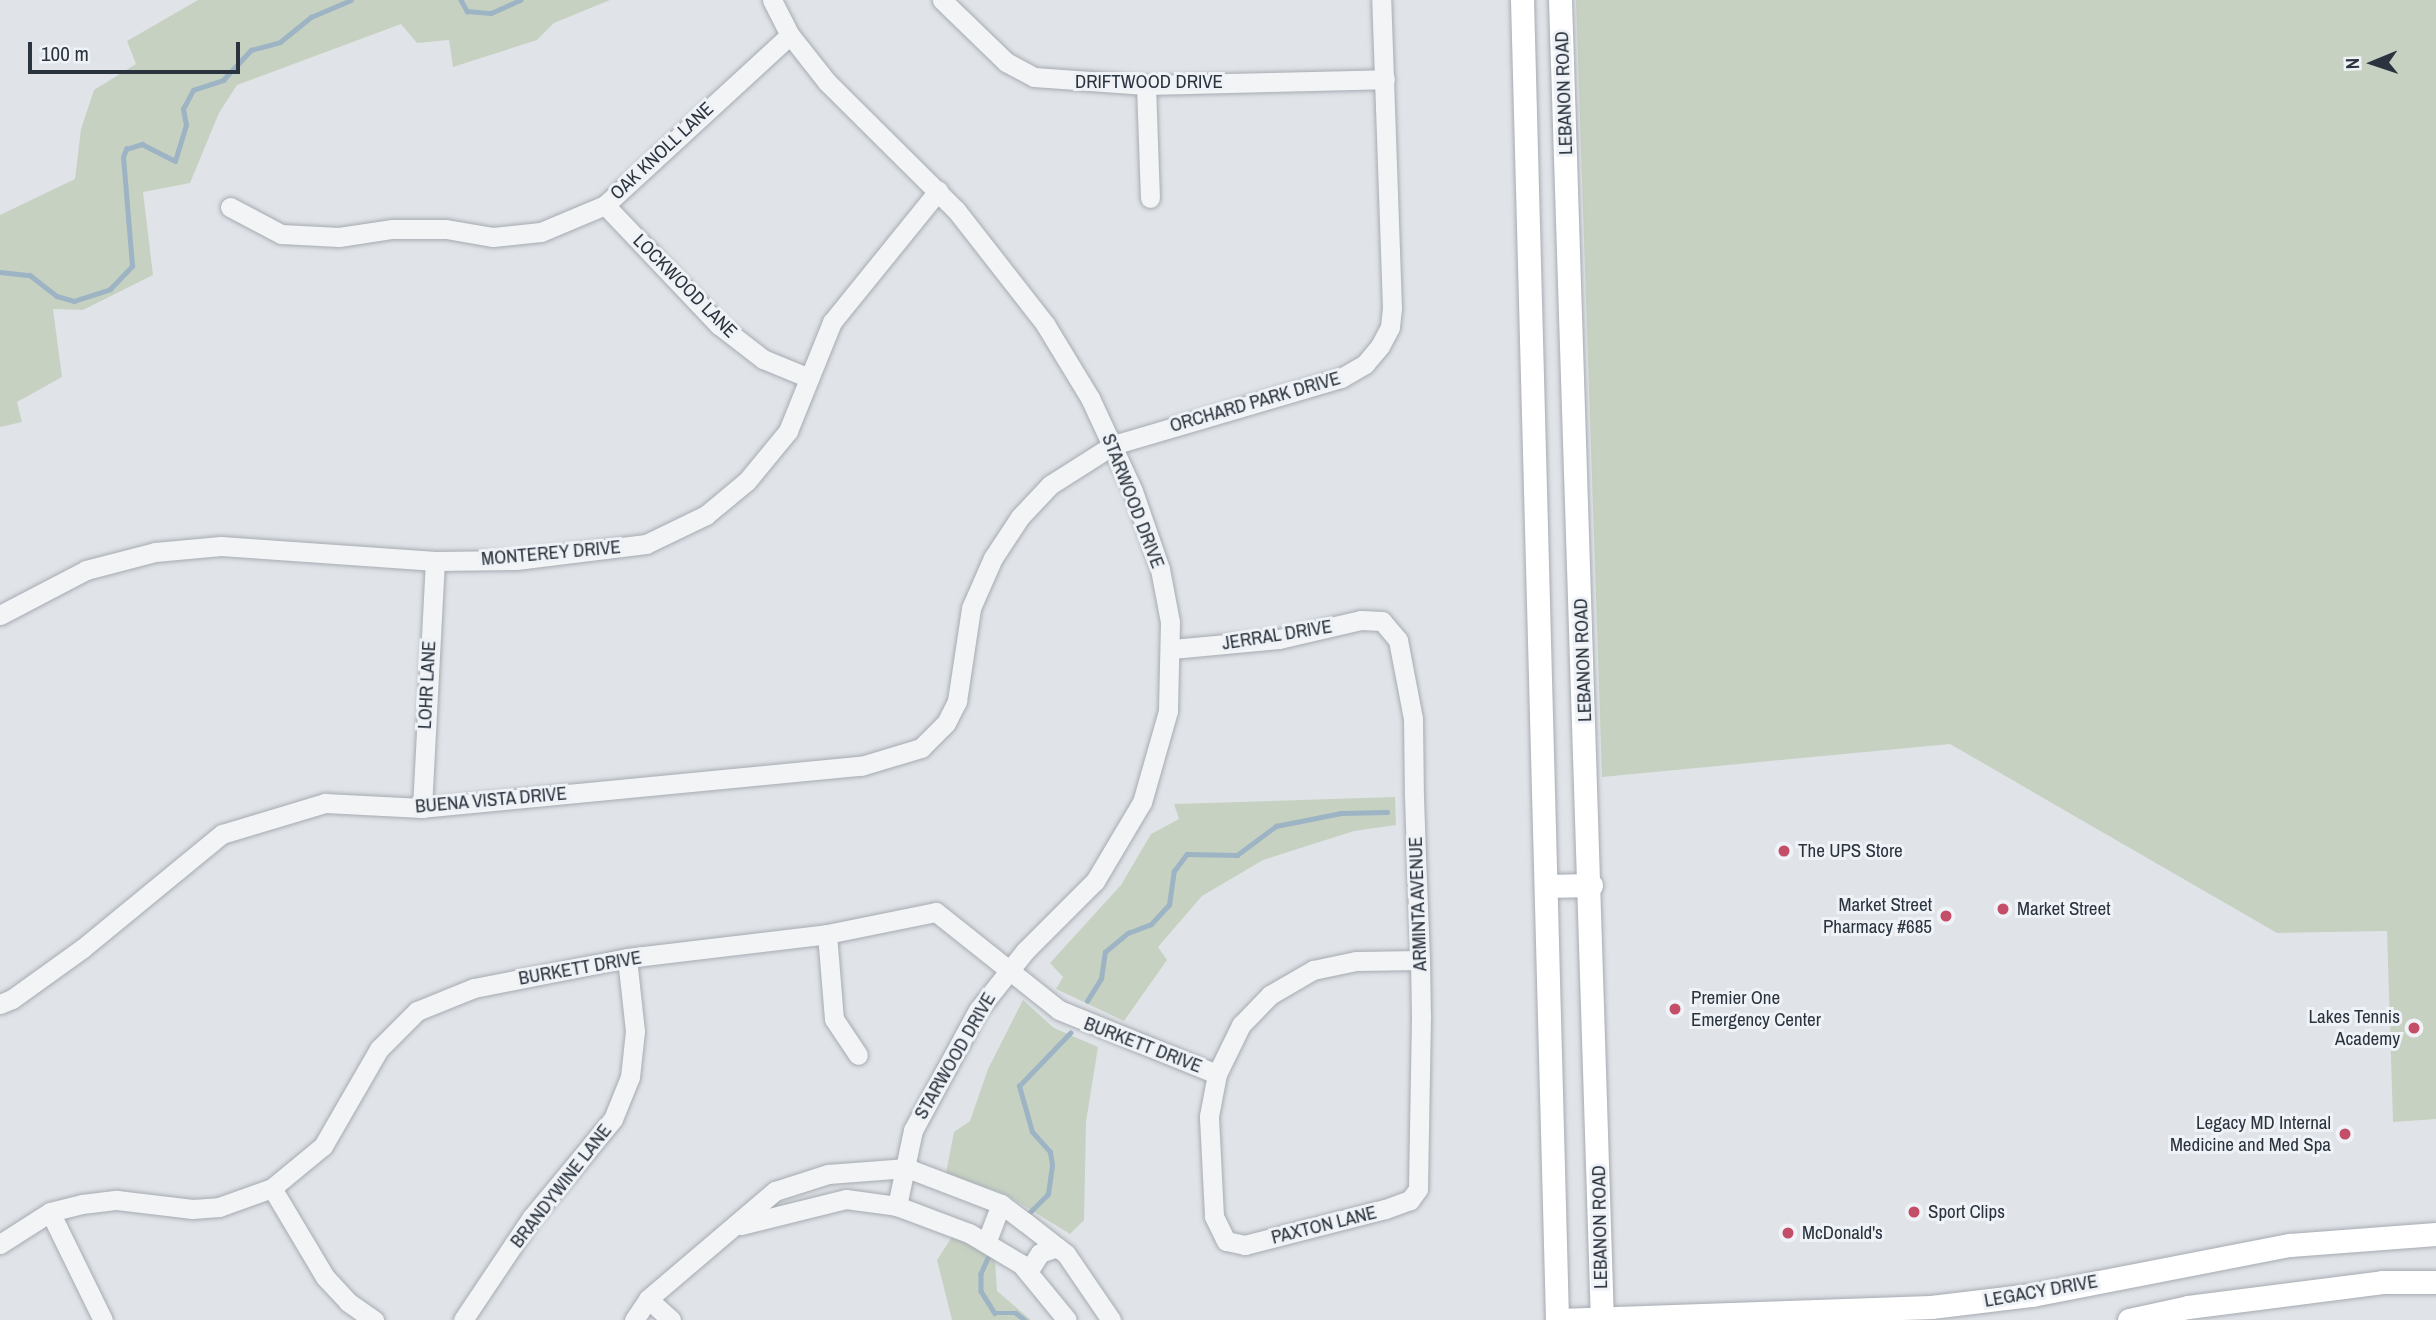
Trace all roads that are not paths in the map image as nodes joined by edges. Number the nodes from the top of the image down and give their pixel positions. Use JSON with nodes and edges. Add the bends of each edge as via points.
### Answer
{"nodes":[{"id":1,"x":772,"y":0,"type":"edge"},
{"id":2,"x":942,"y":0,"type":"edge"},
{"id":3,"x":1381,"y":0,"type":"edge"},
{"id":4,"x":1522,"y":0,"type":"edge"},
{"id":5,"x":1560,"y":0,"type":"edge"},
{"id":6,"x":790,"y":35,"type":"junction"},
{"id":7,"x":1385,"y":79,"type":"junction"},
{"id":8,"x":1146,"y":85,"type":"junction"},
{"id":9,"x":938,"y":191,"type":"junction"},
{"id":10,"x":1150,"y":198,"type":"dead end"},
{"id":11,"x":605,"y":205,"type":"junction"},
{"id":12,"x":230,"y":207,"type":"dead end"},
{"id":13,"x":809,"y":378,"type":"junction"},
{"id":14,"x":1113,"y":445,"type":"junction"},
{"id":15,"x":435,"y":561,"type":"junction"},
{"id":16,"x":0,"y":615,"type":"edge"},
{"id":17,"x":1382,"y":621,"type":"joint"},
{"id":18,"x":1172,"y":649,"type":"junction"},
{"id":19,"x":946,"y":723,"type":"joint"},
{"id":20,"x":422,"y":808,"type":"junction"},
{"id":21,"x":1591,"y":885,"type":"junction"},
{"id":22,"x":1546,"y":886,"type":"junction"},
{"id":23,"x":827,"y":934,"type":"junction"},
{"id":24,"x":627,"y":958,"type":"junction"},
{"id":25,"x":1420,"y":960,"type":"junction"},
{"id":26,"x":1009,"y":969,"type":"junction"},
{"id":27,"x":0,"y":1003,"type":"edge"},
{"id":28,"x":858,"y":1055,"type":"dead end"},
{"id":29,"x":1217,"y":1074,"type":"junction"},
{"id":30,"x":907,"y":1168,"type":"junction"},
{"id":31,"x":272,"y":1188,"type":"junction"},
{"id":32,"x":1415,"y":1195,"type":"joint"},
{"id":33,"x":1001,"y":1204,"type":"junction"},
{"id":34,"x":897,"y":1206,"type":"junction"},
{"id":35,"x":50,"y":1212,"type":"junction"},
{"id":36,"x":740,"y":1225,"type":"junction"},
{"id":37,"x":2436,"y":1234,"type":"edge"},
{"id":38,"x":986,"y":1243,"type":"junction"},
{"id":39,"x":0,"y":1244,"type":"edge"},
{"id":40,"x":1057,"y":1247,"type":"junction"},
{"id":41,"x":1028,"y":1272,"type":"junction"},
{"id":42,"x":2436,"y":1282,"type":"edge"},
{"id":43,"x":648,"y":1299,"type":"junction"},
{"id":44,"x":1981,"y":1311,"type":"edge"},
{"id":45,"x":1602,"y":1319,"type":"edge"},
{"id":46,"x":103,"y":1320,"type":"edge"},
{"id":47,"x":374,"y":1320,"type":"edge"},
{"id":48,"x":463,"y":1320,"type":"edge"},
{"id":49,"x":634,"y":1320,"type":"edge"},
{"id":50,"x":671,"y":1320,"type":"edge"},
{"id":51,"x":1067,"y":1320,"type":"edge"},
{"id":52,"x":1111,"y":1320,"type":"edge"},
{"id":53,"x":1558,"y":1320,"type":"edge"},
{"id":54,"x":2129,"y":1320,"type":"edge"}],
"edges":[{"from":1,"to":6,"type":"street","name":"STARWOOD DRIVE"},
{"from":2,"to":8,"type":"street","name":"DRIFTWOOD DRIVE","via":[[1006,62],[1034,77]]},
{"from":3,"to":7,"type":"street","name":"ORCHARD PARK DRIVE"},
{"from":4,"to":22,"type":"main road","name":"LEBANON ROAD"},
{"from":5,"to":21,"type":"main road","name":"LEBANON ROAD"},
{"from":6,"to":9,"type":"street","name":"STARWOOD DRIVE","via":[[880,138]]},
{"from":6,"to":11,"type":"street","name":"OAK KNOLL LANE"},
{"from":7,"to":8,"type":"street","name":"DRIFTWOOD DRIVE"},
{"from":7,"to":14,"type":"street","name":"ORCHARD PARK DRIVE","via":[[1392,308],[1390,327],[1374,354],[1341,378]]},
{"from":8,"to":10,"type":"street"},
{"from":9,"to":13,"type":"street","name":"MONTEREY DRIVE","via":[[832,322]]},
{"from":9,"to":14,"type":"street","name":"STARWOOD DRIVE","via":[[1029,302],[1078,378]]},
{"from":11,"to":12,"type":"street","name":"OAK KNOLL LANE","via":[[541,232],[493,237],[446,229],[392,229],[339,237],[281,234]]},
{"from":11,"to":13,"type":"street","name":"LOCKWOOD LANE","via":[[719,325],[763,359]]},
{"from":13,"to":15,"type":"street","name":"MONTEREY DRIVE","via":[[788,431],[747,481],[706,515],[646,544],[516,560]]},
{"from":14,"to":18,"type":"street","name":"STARWOOD DRIVE","via":[[1160,569]]},
{"from":14,"to":19,"type":"street","name":"ORCHARD PARK DRIVE","via":[[1080,462],[1044,490],[993,558],[971,608],[960,691]]},
{"from":15,"to":16,"type":"street","name":"MONTEREY DRIVE","via":[[221,546],[155,552],[86,570]]},
{"from":15,"to":20,"type":"street","name":"LOHR LANE"},
{"from":17,"to":18,"type":"street","name":"JERRAL DRIVE","via":[[1370,619],[1279,639]]},
{"from":17,"to":25,"type":"street","name":"ARMINTA AVENUE","via":[[1398,640],[1412,710]]},
{"from":18,"to":26,"type":"street","name":"STARWOOD DRIVE","via":[[1163,741],[1125,837],[1075,904]]},
{"from":19,"to":20,"type":"street","name":"BUENA VISTA DRIVE","via":[[921,748],[878,764]]},
{"from":20,"to":27,"type":"street","name":"BUENA VISTA DRIVE","via":[[325,803],[222,834],[83,948]]},
{"from":21,"to":22,"type":"main road"},
{"from":21,"to":45,"type":"main road","name":"LEBANON ROAD"},
{"from":22,"to":53,"type":"main road","name":"LEBANON ROAD"},
{"from":23,"to":24,"type":"street","name":"BURKETT DRIVE"},
{"from":23,"to":26,"type":"street","name":"BURKETT DRIVE","via":[[936,912]]},
{"from":23,"to":28,"type":"street","via":[[834,1019]]},
{"from":24,"to":31,"type":"street","name":"BURKETT DRIVE","via":[[474,988],[416,1011],[379,1049],[323,1146]]},
{"from":24,"to":48,"type":"street","name":"BRANDYWINE LANE","via":[[635,1031],[630,1077],[613,1119],[532,1217]]},
{"from":25,"to":29,"type":"street","via":[[1335,964],[1292,980],[1247,1018]]},
{"from":25,"to":32,"type":"street","name":"ARMINTA AVENUE","via":[[1420,1159]]},
{"from":26,"to":29,"type":"street","name":"BURKETT DRIVE","via":[[1073,1018]]},
{"from":26,"to":30,"type":"street","name":"STARWOOD DRIVE","via":[[963,1034],[913,1130]]},
{"from":29,"to":32,"type":"street","name":"PAXTON LANE","via":[[1209,1116],[1214,1216],[1219,1234],[1230,1243],[1245,1245],[1385,1209]]},
{"from":30,"to":33,"type":"street"},
{"from":30,"to":34,"type":"street","name":"STARWOOD DRIVE"},
{"from":30,"to":36,"type":"street","via":[[828,1174],[775,1191]]},
{"from":31,"to":35,"type":"street","name":"BURKETT DRIVE","via":[[219,1207],[192,1209],[117,1200]]},
{"from":31,"to":47,"type":"street","via":[[325,1277],[348,1302]]},
{"from":33,"to":38,"type":"street"},
{"from":33,"to":40,"type":"street"},
{"from":34,"to":36,"type":"street","via":[[846,1199]]},
{"from":34,"to":38,"type":"street"},
{"from":35,"to":39,"type":"street","name":"BURKETT DRIVE"},
{"from":35,"to":46,"type":"street"},
{"from":36,"to":43,"type":"street"},
{"from":37,"to":44,"type":"main road","name":"LEGACY DRIVE","via":[[2290,1245]]},
{"from":38,"to":41,"type":"street"},
{"from":40,"to":41,"type":"street","via":[[1040,1253]]},
{"from":40,"to":52,"type":"street"},
{"from":41,"to":51,"type":"street"},
{"from":42,"to":54,"type":"main road","via":[[2382,1282],[2188,1307]]},
{"from":43,"to":49,"type":"street"},
{"from":43,"to":50,"type":"street"},
{"from":44,"to":45,"type":"main road","name":"LEGACY DRIVE"},
{"from":45,"to":53,"type":"main road","name":"LEGACY DRIVE"}]}
